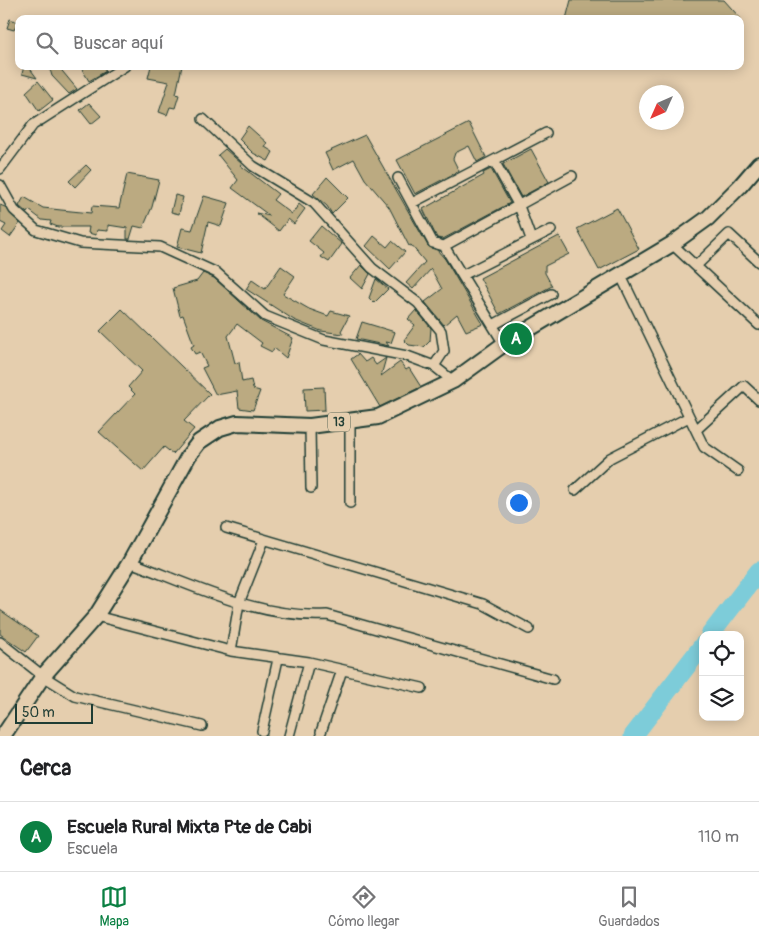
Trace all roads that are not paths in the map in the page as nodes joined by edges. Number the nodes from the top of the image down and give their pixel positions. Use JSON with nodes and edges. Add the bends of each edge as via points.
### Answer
{"nodes":[{"id":1,"x":119,"y":70,"type":"edge"},
{"id":2,"x":203,"y":119,"type":"dead end"},
{"id":3,"x":546,"y":133,"type":"dead end"},
{"id":4,"x":494,"y":161,"type":"junction"},
{"id":5,"x":759,"y":164,"type":"edge"},
{"id":6,"x":0,"y":169,"type":"edge"},
{"id":7,"x":572,"y":176,"type":"dead end"},
{"id":8,"x":398,"y":178,"type":"dead end"},
{"id":9,"x":0,"y":185,"type":"edge"},
{"id":10,"x":412,"y":203,"type":"junction"},
{"id":11,"x":519,"y":206,"type":"junction"},
{"id":12,"x":551,"y":230,"type":"dead end"},
{"id":13,"x":531,"y":239,"type":"junction"},
{"id":14,"x":672,"y":244,"type":"junction"},
{"id":15,"x":444,"y":246,"type":"junction"},
{"id":16,"x":759,"y":262,"type":"edge"},
{"id":17,"x":696,"y":266,"type":"junction"},
{"id":18,"x":620,"y":274,"type":"junction"},
{"id":19,"x":464,"y":275,"type":"junction"},
{"id":20,"x":551,"y":294,"type":"dead end"},
{"id":21,"x":493,"y":325,"type":"junction"},
{"id":22,"x":759,"y":325,"type":"edge"},
{"id":23,"x":504,"y":344,"type":"junction"},
{"id":24,"x":434,"y":366,"type":"junction"},
{"id":25,"x":453,"y":381,"type":"junction"},
{"id":26,"x":759,"y":400,"type":"edge"},
{"id":27,"x":690,"y":417,"type":"junction"},
{"id":28,"x":350,"y":421,"type":"junction"},
{"id":29,"x":310,"y":426,"type":"junction"},
{"id":30,"x":696,"y":430,"type":"junction"},
{"id":31,"x":738,"y":472,"type":"dead end"},
{"id":32,"x":311,"y":488,"type":"dead end"},
{"id":33,"x":576,"y":490,"type":"dead end"},
{"id":34,"x":350,"y":503,"type":"dead end"},
{"id":35,"x":226,"y":528,"type":"dead end"},
{"id":36,"x":264,"y":540,"type":"junction"},
{"id":37,"x":130,"y":562,"type":"junction"},
{"id":38,"x":239,"y":603,"type":"junction"},
{"id":39,"x":96,"y":616,"type":"junction"},
{"id":40,"x":529,"y":629,"type":"dead end"},
{"id":41,"x":0,"y":642,"type":"edge"},
{"id":42,"x":231,"y":651,"type":"junction"},
{"id":43,"x":278,"y":659,"type":"junction"},
{"id":44,"x":309,"y":662,"type":"junction"},
{"id":45,"x":342,"y":670,"type":"junction"},
{"id":46,"x":43,"y":676,"type":"junction"},
{"id":47,"x":553,"y":679,"type":"dead end"},
{"id":48,"x":422,"y":688,"type":"dead end"},
{"id":49,"x":202,"y":726,"type":"dead end"},
{"id":50,"x":262,"y":731,"type":"dead end"},
{"id":51,"x":322,"y":732,"type":"dead end"},
{"id":52,"x":3,"y":736,"type":"edge"},
{"id":53,"x":289,"y":736,"type":"edge"}],
"edges":[{"from":1,"to":6,"type":"street","via":[[33,125]]},
{"from":2,"to":24,"type":"street","via":[[252,166],[314,203],[372,268],[418,303],[441,331],[444,351]]},
{"from":3,"to":4,"type":"street"},
{"from":4,"to":10,"type":"street"},
{"from":4,"to":11,"type":"street"},
{"from":5,"to":14,"type":"main road","number":"13","via":[[708,218]]},
{"from":7,"to":11,"type":"street"},
{"from":8,"to":10,"type":"street"},
{"from":9,"to":24,"type":"street","via":[[14,210],[36,230],[80,243],[160,247],[217,273],[265,316],[324,340],[407,356]]},
{"from":10,"to":15,"type":"street","via":[[433,243]]},
{"from":11,"to":13,"type":"street"},
{"from":11,"to":15,"type":"street"},
{"from":12,"to":13,"type":"street"},
{"from":13,"to":19,"type":"street"},
{"from":14,"to":17,"type":"street"},
{"from":14,"to":18,"type":"main road","number":"13"},
{"from":15,"to":19,"type":"street"},
{"from":16,"to":17,"type":"street","via":[[729,234]]},
{"from":17,"to":22,"type":"street"},
{"from":18,"to":23,"type":"main road","number":"13"},
{"from":18,"to":27,"type":"street"},
{"from":19,"to":21,"type":"street"},
{"from":20,"to":21,"type":"street"},
{"from":21,"to":23,"type":"street"},
{"from":23,"to":25,"type":"main road","number":"13"},
{"from":24,"to":25,"type":"street"},
{"from":25,"to":28,"type":"main road","number":"13","via":[[378,417]]},
{"from":26,"to":30,"type":"street","via":[[744,386]]},
{"from":27,"to":30,"type":"street"},
{"from":27,"to":33,"type":"street","via":[[610,458]]},
{"from":28,"to":29,"type":"main road","number":"13"},
{"from":28,"to":34,"type":"street"},
{"from":29,"to":32,"type":"street"},
{"from":29,"to":37,"type":"main road","number":"13","via":[[237,423],[220,428],[199,442],[189,454]]},
{"from":30,"to":31,"type":"street","via":[[704,446]]},
{"from":35,"to":36,"type":"street"},
{"from":36,"to":38,"type":"street"},
{"from":36,"to":40,"type":"street","via":[[483,604]]},
{"from":37,"to":38,"type":"street"},
{"from":37,"to":39,"type":"main road","number":"13"},
{"from":38,"to":42,"type":"street"},
{"from":38,"to":47,"type":"street","via":[[305,616],[327,615]]},
{"from":39,"to":42,"type":"street"},
{"from":39,"to":46,"type":"main road","number":"13"},
{"from":41,"to":46,"type":"street"},
{"from":42,"to":43,"type":"street"},
{"from":43,"to":44,"type":"street"},
{"from":43,"to":50,"type":"street"},
{"from":44,"to":45,"type":"street"},
{"from":44,"to":53,"type":"street"},
{"from":45,"to":48,"type":"street"},
{"from":45,"to":51,"type":"street"},
{"from":46,"to":49,"type":"street","via":[[75,696]]},
{"from":46,"to":52,"type":"main road","number":"13"}]}
